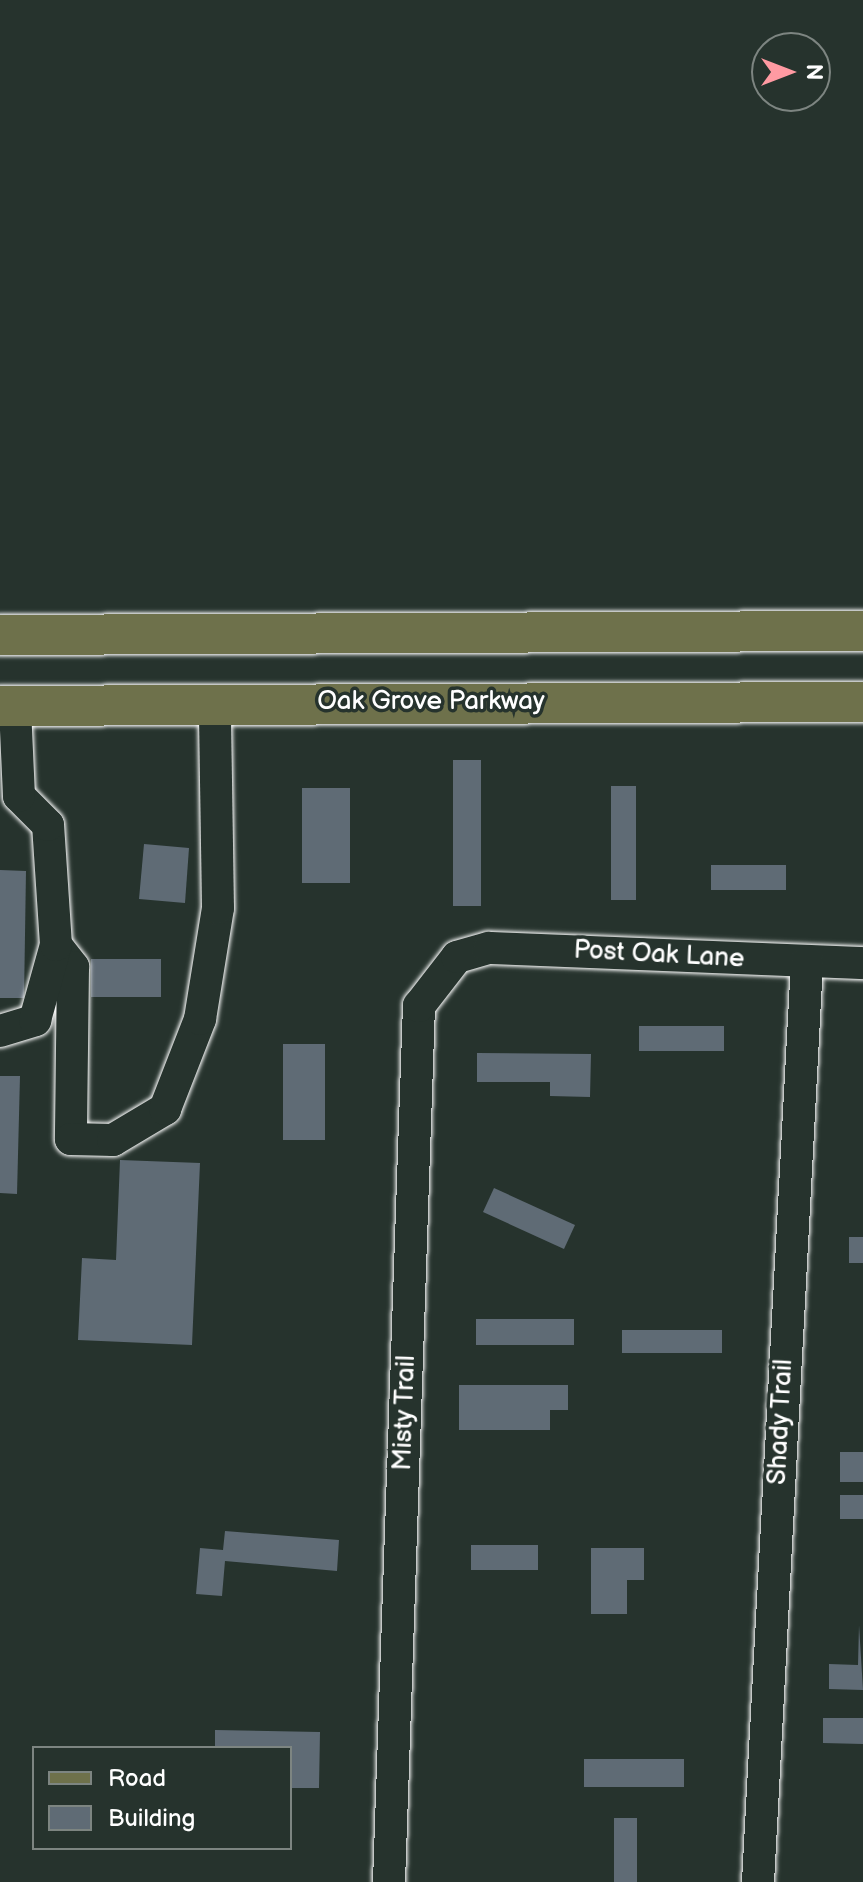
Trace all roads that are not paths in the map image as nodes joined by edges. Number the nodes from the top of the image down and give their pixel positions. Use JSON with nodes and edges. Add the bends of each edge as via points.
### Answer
{"nodes":[{"id":1,"x":863,"y":631,"type":"edge"},
{"id":2,"x":0,"y":635,"type":"edge"},
{"id":3,"x":863,"y":702,"type":"edge"},
{"id":4,"x":8,"y":706,"type":"edge"},
{"id":5,"x":215,"y":708,"type":"junction"},
{"id":6,"x":9,"y":801,"type":"edge"},
{"id":7,"x":56,"y":945,"type":"junction"},
{"id":8,"x":457,"y":957,"type":"joint"},
{"id":9,"x":807,"y":962,"type":"junction"},
{"id":10,"x":863,"y":963,"type":"edge"},
{"id":11,"x":0,"y":1031,"type":"edge"},
{"id":12,"x":389,"y":1882,"type":"edge"},
{"id":13,"x":758,"y":1882,"type":"edge"}],
"edges":[{"from":1,"to":2,"type":"main road"},
{"from":3,"to":5,"type":"main road","name":"Oak Grove Parkway","via":[[353,700]]},
{"from":4,"to":5,"type":"main road","name":"Oak Grove Parkway"},
{"from":4,"to":6,"type":"street"},
{"from":5,"to":7,"type":"street","via":[[218,908],[200,1019],[165,1109],[113,1140],[71,1139],[73,967]]},
{"from":6,"to":7,"type":"street","via":[[48,825]]},
{"from":7,"to":11,"type":"street","via":[[35,1020]]},
{"from":8,"to":9,"type":"street","name":"Post Oak Lane","via":[[520,948]]},
{"from":8,"to":12,"type":"street","name":"Misty Trail","via":[[419,1006]]},
{"from":9,"to":10,"type":"street","name":"Post Oak Lane"},
{"from":9,"to":13,"type":"street","name":"Shady Trail"}]}
